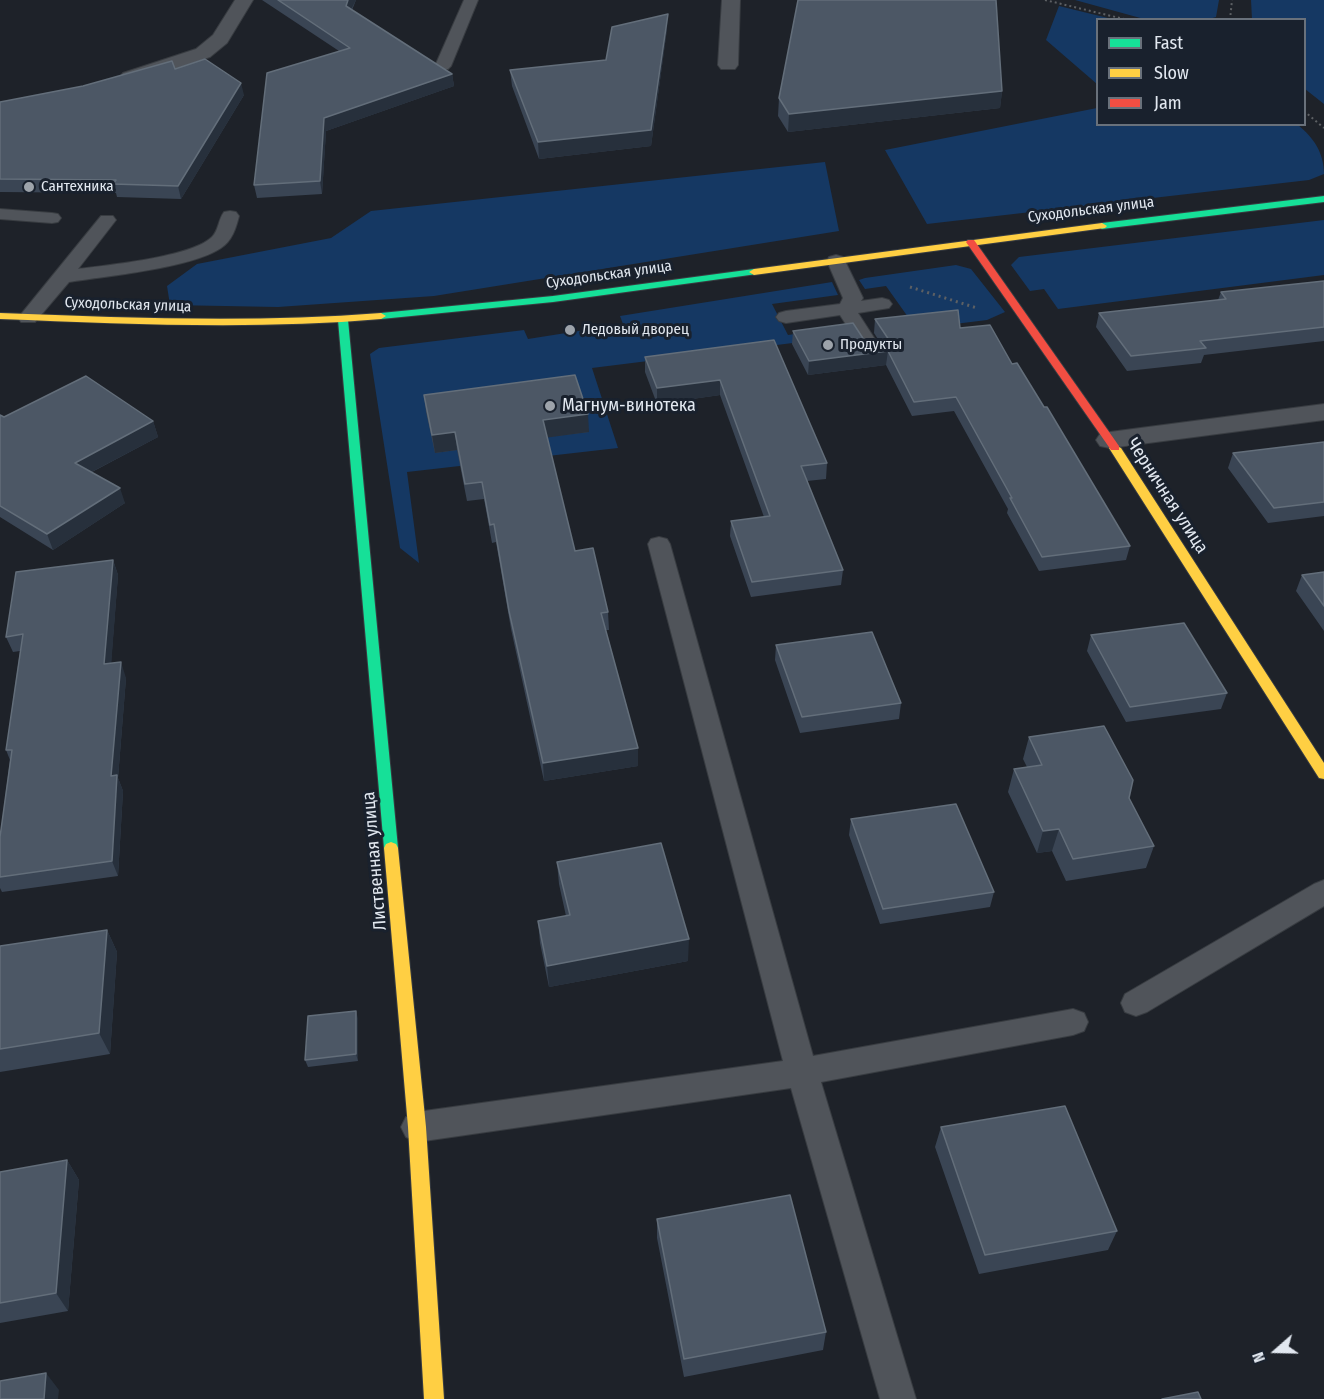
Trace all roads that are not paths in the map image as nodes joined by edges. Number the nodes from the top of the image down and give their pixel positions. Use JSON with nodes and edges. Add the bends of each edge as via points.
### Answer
{"nodes":[{"id":1,"x":244,"y":0,"type":"edge"},
{"id":2,"x":471,"y":0,"type":"edge"},
{"id":3,"x":731,"y":0,"type":"edge"},
{"id":4,"x":443,"y":66,"type":"edge"},
{"id":5,"x":728,"y":66,"type":"dead end"},
{"id":6,"x":114,"y":81,"type":"edge"},
{"id":7,"x":1324,"y":186,"type":"edge"},
{"id":8,"x":1324,"y":200,"type":"edge"},
{"id":9,"x":1220,"y":211,"type":"junction"},
{"id":10,"x":0,"y":214,"type":"edge"},
{"id":11,"x":230,"y":216,"type":"dead end"},
{"id":12,"x":52,"y":218,"type":"dead end"},
{"id":13,"x":107,"y":220,"type":"dead end"},
{"id":14,"x":971,"y":242,"type":"junction"},
{"id":15,"x":836,"y":261,"type":"junction"},
{"id":16,"x":62,"y":277,"type":"junction"},
{"id":17,"x":882,"y":304,"type":"dead end"},
{"id":18,"x":846,"y":309,"type":"junction"},
{"id":19,"x":0,"y":316,"type":"edge"},
{"id":20,"x":786,"y":317,"type":"dead end"},
{"id":21,"x":28,"y":318,"type":"junction"},
{"id":22,"x":343,"y":320,"type":"junction"},
{"id":23,"x":877,"y":358,"type":"edge"},
{"id":24,"x":1324,"y":412,"type":"edge"},
{"id":25,"x":1110,"y":440,"type":"junction"},
{"id":26,"x":659,"y":544,"type":"dead end"},
{"id":27,"x":1324,"y":774,"type":"edge"},
{"id":28,"x":1324,"y":892,"type":"edge"},
{"id":29,"x":1136,"y":1003,"type":"dead end"},
{"id":30,"x":1073,"y":1022,"type":"dead end"},
{"id":31,"x":802,"y":1072,"type":"junction"},
{"id":32,"x":417,"y":1127,"type":"junction"},
{"id":33,"x":434,"y":1399,"type":"edge"},
{"id":34,"x":898,"y":1399,"type":"edge"}],
"edges":[{"from":1,"to":6,"type":"street","via":[[220,39],[203,52]]},
{"from":2,"to":4,"type":"lane"},
{"from":3,"to":5,"type":"street"},
{"from":7,"to":9,"type":"street","name":"Суходольская улица"},
{"from":8,"to":9,"type":"street","name":"Суходольская улица"},
{"from":9,"to":14,"type":"street","name":"Суходольская улица"},
{"from":10,"to":12,"type":"lane"},
{"from":11,"to":16,"type":"lane","via":[[226,234],[214,245],[179,257]]},
{"from":13,"to":16,"type":"lane"},
{"from":14,"to":15,"type":"street","name":"Суходольская улица"},
{"from":14,"to":25,"type":"street","name":"Черничная улица"},
{"from":15,"to":18,"type":"lane","via":[[853,298]]},
{"from":15,"to":22,"type":"street","name":"Суходольская улица","via":[[553,299]]},
{"from":16,"to":21,"type":"lane"},
{"from":17,"to":18,"type":"lane"},
{"from":18,"to":20,"type":"lane"},
{"from":18,"to":23,"type":"lane"},
{"from":19,"to":21,"type":"street","name":"Суходольская улица"},
{"from":21,"to":22,"type":"street","name":"Суходольская улица","via":[[204,324]]},
{"from":22,"to":32,"type":"street","name":"Лиственная улица"},
{"from":24,"to":25,"type":"street"},
{"from":25,"to":27,"type":"street","name":"Черничная улица"},
{"from":26,"to":31,"type":"lane"},
{"from":28,"to":29,"type":"lane"},
{"from":30,"to":31,"type":"lane"},
{"from":31,"to":32,"type":"lane"},
{"from":31,"to":34,"type":"lane"},
{"from":32,"to":33,"type":"street","name":"Лиственная улица"}]}
